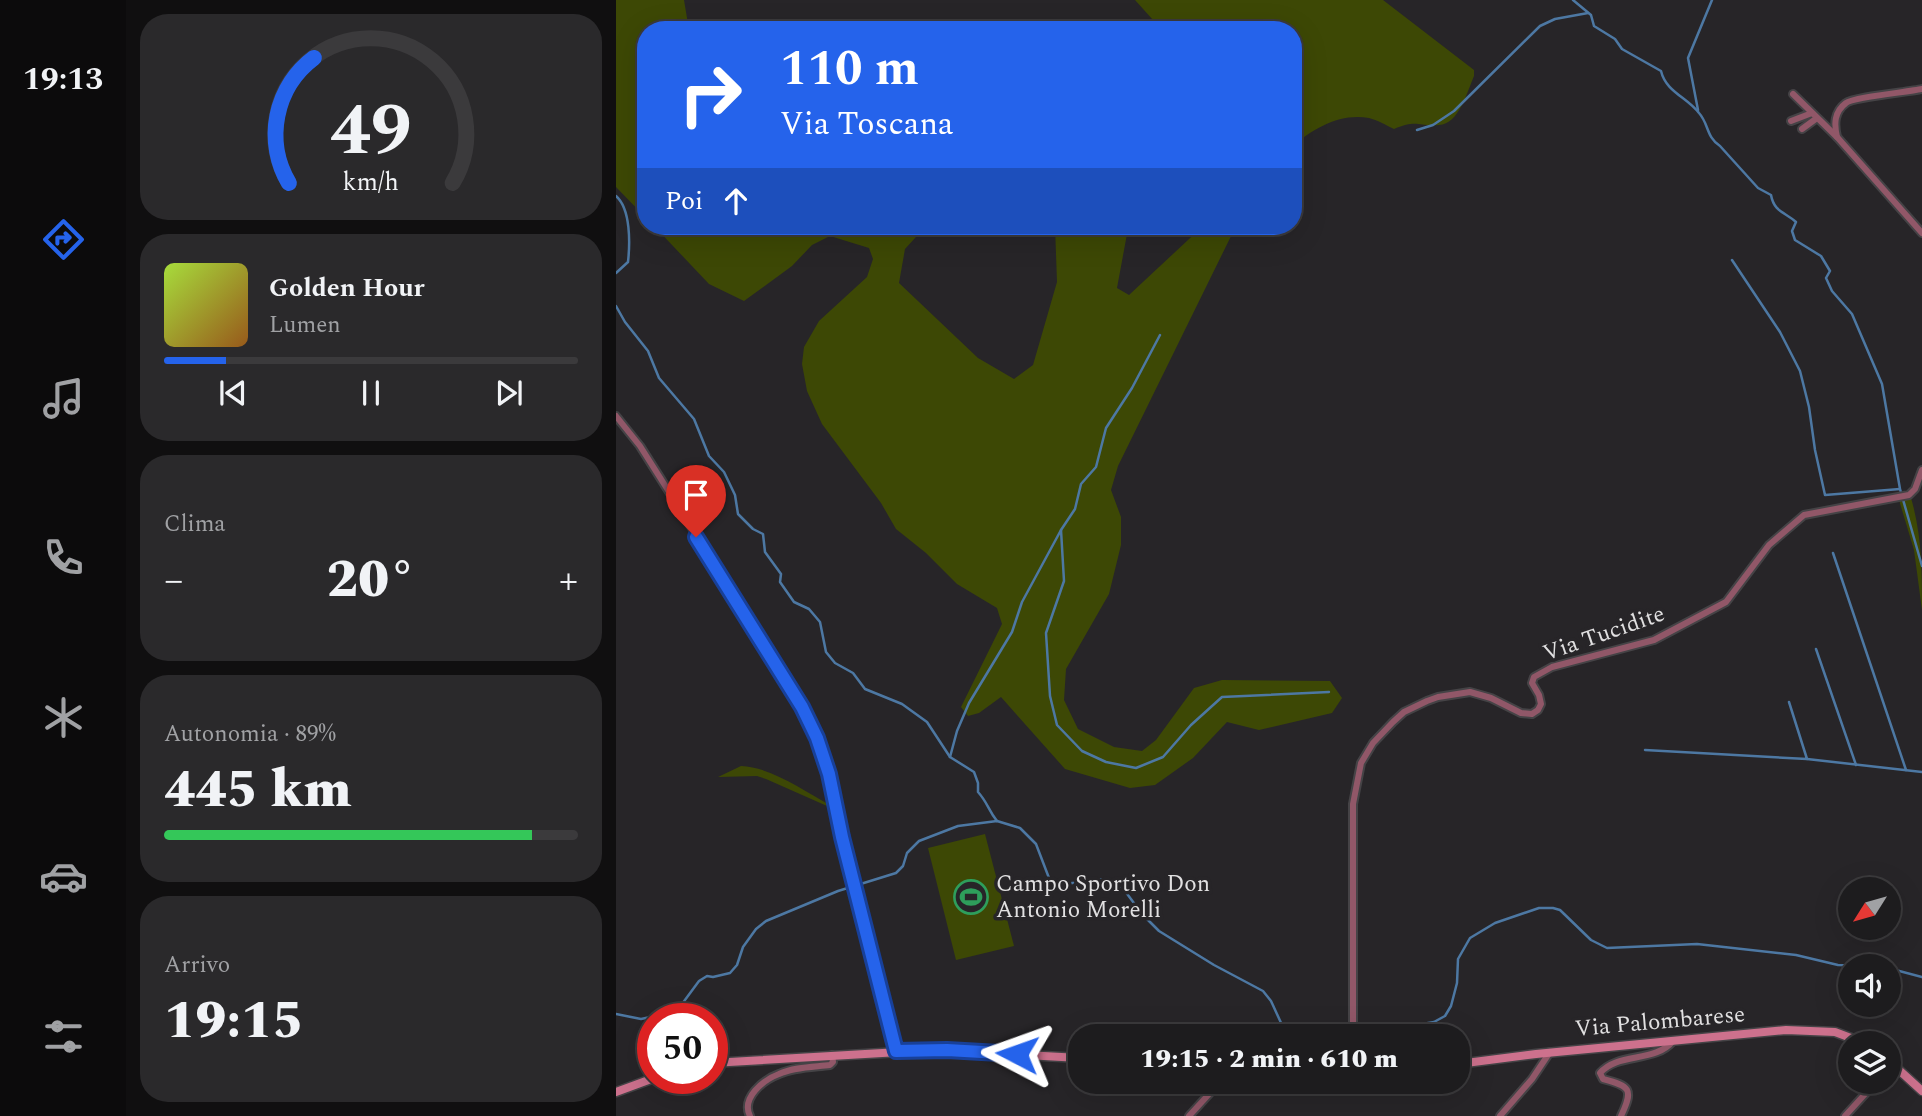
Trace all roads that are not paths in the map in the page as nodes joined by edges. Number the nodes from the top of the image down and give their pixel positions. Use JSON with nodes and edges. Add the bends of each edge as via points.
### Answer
{"nodes":[{"id":1,"x":1922,"y":89,"type":"edge"},
{"id":2,"x":1793,"y":94,"type":"dead end"},
{"id":3,"x":1815,"y":115,"type":"junction"},
{"id":4,"x":1791,"y":121,"type":"dead end"},
{"id":5,"x":1802,"y":129,"type":"dead end"},
{"id":6,"x":1837,"y":137,"type":"junction"},
{"id":7,"x":1922,"y":233,"type":"edge"},
{"id":8,"x":616,"y":416,"type":"edge"},
{"id":9,"x":1922,"y":470,"type":"edge"},
{"id":10,"x":1353,"y":1024,"type":"edge"},
{"id":11,"x":1838,"y":1033,"type":"edge"},
{"id":12,"x":1674,"y":1040,"type":"junction"},
{"id":13,"x":896,"y":1051,"type":"junction"},
{"id":14,"x":1550,"y":1052,"type":"junction"},
{"id":15,"x":832,"y":1055,"type":"junction"},
{"id":16,"x":1068,"y":1057,"type":"edge"},
{"id":17,"x":728,"y":1062,"type":"edge"},
{"id":18,"x":1470,"y":1062,"type":"edge"},
{"id":19,"x":1901,"y":1073,"type":"edge"},
{"id":20,"x":637,"y":1084,"type":"edge"},
{"id":21,"x":1922,"y":1091,"type":"edge"},
{"id":22,"x":616,"y":1092,"type":"edge"},
{"id":23,"x":1209,"y":1094,"type":"edge"},
{"id":24,"x":1866,"y":1094,"type":"edge"},
{"id":25,"x":750,"y":1116,"type":"edge"},
{"id":26,"x":1189,"y":1116,"type":"edge"},
{"id":27,"x":1500,"y":1116,"type":"edge"},
{"id":28,"x":1621,"y":1116,"type":"edge"},
{"id":29,"x":1845,"y":1116,"type":"edge"}],
"edges":[{"from":1,"to":6,"type":"street","via":[[1848,100],[1837,112]]},
{"from":2,"to":3,"type":"street"},
{"from":3,"to":4,"type":"street"},
{"from":3,"to":5,"type":"street"},
{"from":3,"to":6,"type":"street"},
{"from":6,"to":7,"type":"street"},
{"from":8,"to":13,"type":"street","via":[[730,588],[808,717],[829,774]]},
{"from":9,"to":10,"type":"street","name":"Via Tucidite","via":[[1907,496],[1804,514],[1769,545],[1726,602],[1654,640],[1552,667],[1534,677],[1541,704],[1532,714],[1482,695],[1457,693],[1404,712],[1383,732],[1361,763],[1353,804]]},
{"from":11,"to":12,"type":"main road","name":"Via Palombarese","via":[[1786,1030]]},
{"from":12,"to":14,"type":"main road","name":"Via Palombarese"},
{"from":12,"to":28,"type":"street","via":[[1660,1051],[1600,1073],[1602,1079],[1629,1091]]},
{"from":13,"to":15,"type":"main road"},
{"from":13,"to":16,"type":"main road"},
{"from":14,"to":18,"type":"main road","name":"Via Palombarese"},
{"from":14,"to":27,"type":"street"},
{"from":15,"to":17,"type":"main road"},
{"from":15,"to":25,"type":"street","via":[[830,1065],[775,1076],[749,1098]]},
{"from":19,"to":21,"type":"main road"},
{"from":20,"to":22,"type":"main road"},
{"from":23,"to":26,"type":"street"},
{"from":24,"to":29,"type":"street"}]}
